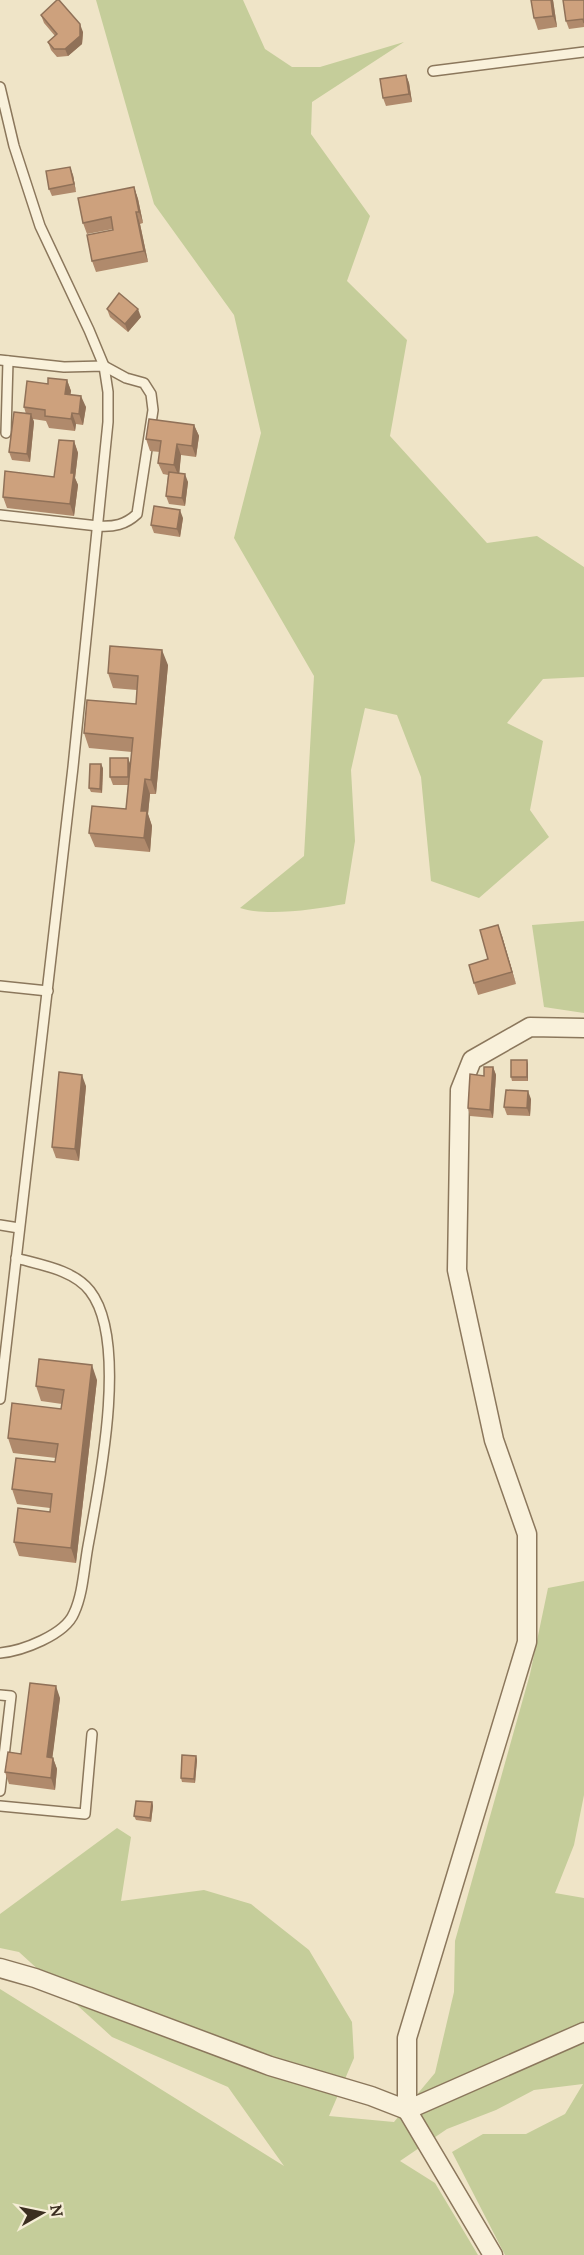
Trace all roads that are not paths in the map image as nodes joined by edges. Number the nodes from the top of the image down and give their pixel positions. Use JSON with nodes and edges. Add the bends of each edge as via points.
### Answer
{"nodes":[{"id":1,"x":584,"y":52,"type":"edge"},
{"id":2,"x":433,"y":71,"type":"dead end"},
{"id":3,"x":0,"y":87,"type":"edge"},
{"id":4,"x":4,"y":361,"type":"edge"},
{"id":5,"x":104,"y":366,"type":"junction"},
{"id":6,"x":6,"y":433,"type":"dead end"},
{"id":7,"x":0,"y":514,"type":"edge"},
{"id":8,"x":98,"y":526,"type":"junction"},
{"id":9,"x":0,"y":986,"type":"edge"},
{"id":10,"x":48,"y":991,"type":"junction"},
{"id":11,"x":584,"y":1028,"type":"edge"},
{"id":12,"x":0,"y":1226,"type":"edge"},
{"id":13,"x":20,"y":1228,"type":"junction"},
{"id":14,"x":16,"y":1258,"type":"junction"},
{"id":15,"x":0,"y":1399,"type":"edge"},
{"id":16,"x":0,"y":1653,"type":"edge"},
{"id":17,"x":0,"y":1695,"type":"edge"},
{"id":18,"x":92,"y":1734,"type":"dead end"},
{"id":19,"x":0,"y":1791,"type":"edge"},
{"id":20,"x":0,"y":1806,"type":"edge"},
{"id":21,"x":0,"y":1968,"type":"edge"},
{"id":22,"x":584,"y":2032,"type":"edge"},
{"id":23,"x":407,"y":2110,"type":"junction"},
{"id":24,"x":493,"y":2255,"type":"edge"}],
"edges":[{"from":1,"to":2,"type":"lane"},
{"from":3,"to":5,"type":"lane","via":[[40,226]]},
{"from":4,"to":5,"type":"lane"},
{"from":4,"to":6,"type":"lane"},
{"from":5,"to":8,"type":"lane","via":[[108,422]]},
{"from":5,"to":8,"type":"lane","via":[[144,383],[151,394],[153,410],[137,514],[128,523]]},
{"from":7,"to":8,"type":"lane"},
{"from":8,"to":10,"type":"lane"},
{"from":9,"to":10,"type":"lane"},
{"from":10,"to":13,"type":"lane"},
{"from":11,"to":23,"type":"street","via":[[530,1027],[472,1060],[460,1090],[457,1270],[494,1440],[527,1534],[527,1642],[407,2038]]},
{"from":12,"to":13,"type":"lane"},
{"from":13,"to":14,"type":"lane"},
{"from":14,"to":15,"type":"lane"},
{"from":14,"to":16,"type":"lane","via":[[56,1269],[90,1290],[107,1333],[108,1419],[74,1615],[52,1636]]},
{"from":17,"to":19,"type":"lane","via":[[11,1696]]},
{"from":18,"to":20,"type":"lane","via":[[85,1814]]},
{"from":21,"to":23,"type":"street","via":[[270,2066]]},
{"from":22,"to":23,"type":"street"},
{"from":23,"to":24,"type":"street"}]}
